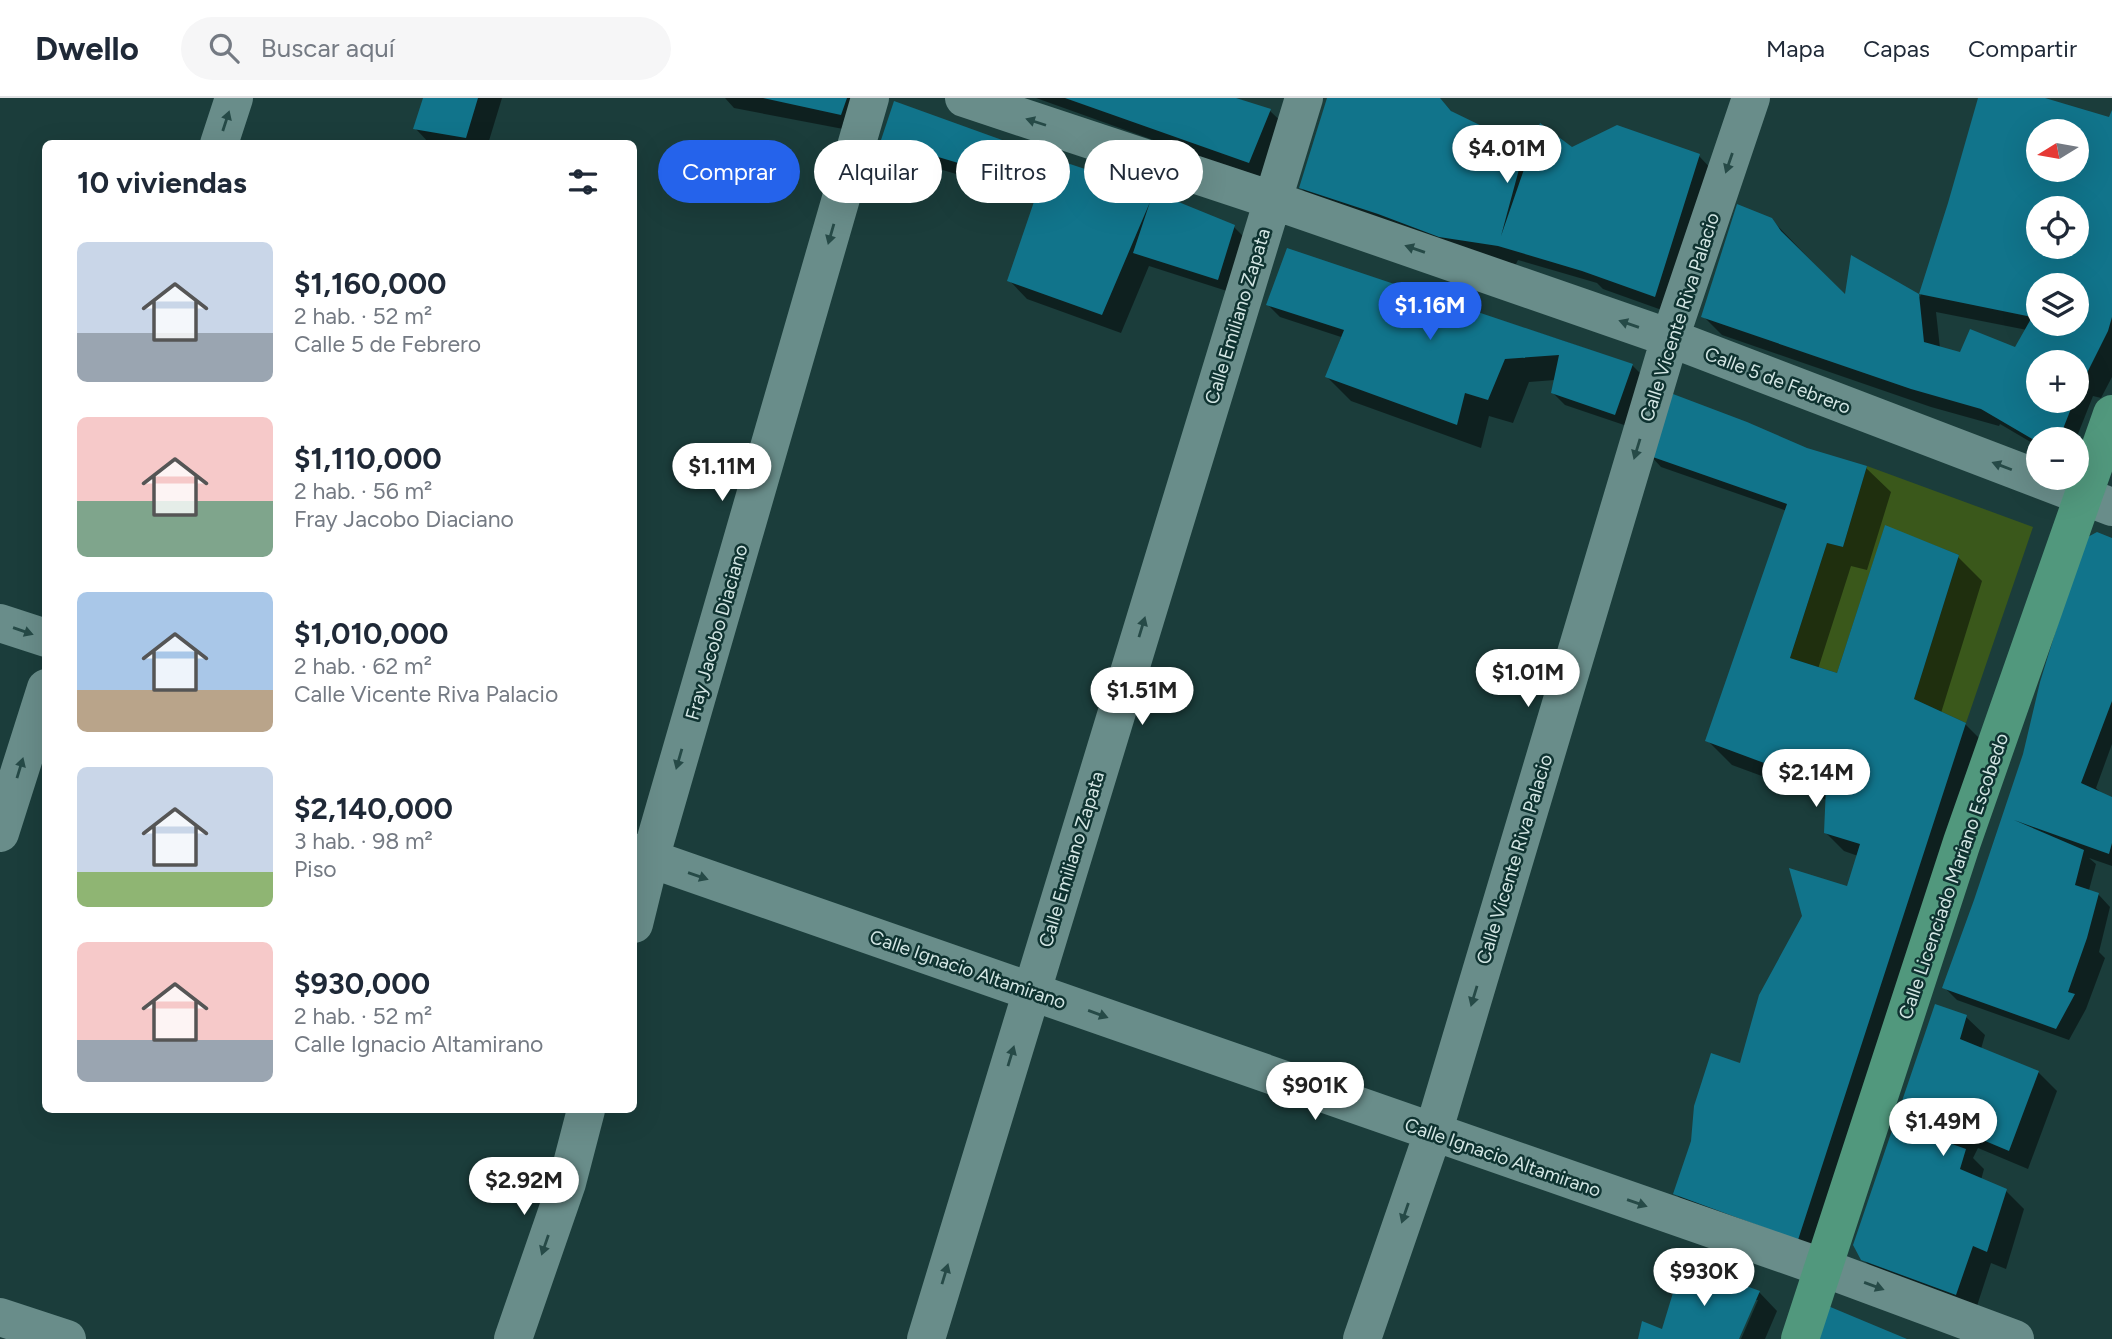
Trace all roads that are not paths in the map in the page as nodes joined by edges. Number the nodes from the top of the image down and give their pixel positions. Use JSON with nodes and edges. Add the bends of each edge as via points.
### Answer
{"nodes":[{"id":1,"x":234,"y":98,"type":"edge"},
{"id":2,"x":870,"y":98,"type":"edge"},
{"id":3,"x":964,"y":98,"type":"edge"},
{"id":4,"x":1304,"y":98,"type":"edge"},
{"id":5,"x":1751,"y":98,"type":"edge"},
{"id":6,"x":220,"y":140,"type":"edge"},
{"id":7,"x":1272,"y":200,"type":"junction"},
{"id":8,"x":1670,"y":338,"type":"junction"},
{"id":9,"x":2112,"y":414,"type":"edge"},
{"id":10,"x":2098,"y":502,"type":"edge"},
{"id":11,"x":0,"y":623,"type":"edge"},
{"id":12,"x":42,"y":637,"type":"edge"},
{"id":13,"x":42,"y":701,"type":"edge"},
{"id":14,"x":0,"y":833,"type":"edge"},
{"id":15,"x":642,"y":856,"type":"edge"},
{"id":16,"x":637,"y":898,"type":"edge"},
{"id":17,"x":1031,"y":990,"type":"junction"},
{"id":18,"x":585,"y":1113,"type":"edge"},
{"id":19,"x":1433,"y":1133,"type":"junction"},
{"id":20,"x":1824,"y":1268,"type":"junction"},
{"id":21,"x":0,"y":1317,"type":"edge"},
{"id":22,"x":67,"y":1339,"type":"edge"},
{"id":23,"x":513,"y":1339,"type":"edge"},
{"id":24,"x":926,"y":1339,"type":"edge"},
{"id":25,"x":1362,"y":1339,"type":"edge"},
{"id":26,"x":1800,"y":1339,"type":"edge"},
{"id":27,"x":2015,"y":1339,"type":"edge"}],
"edges":[{"from":6,"to":1,"type":"street","one_way":true},
{"from":2,"to":15,"type":"street","name":"Fray Jacobo Diaciano","one_way":true},
{"from":7,"to":3,"type":"street","name":"Calle 5 de Febrero","one_way":true},
{"from":4,"to":7,"type":"street","name":"Calle Emiliano Zapata"},
{"from":5,"to":8,"type":"street","name":"Calle Vicente Riva Palacio","one_way":true},
{"from":8,"to":7,"type":"street","name":"Calle 5 de Febrero","one_way":true},
{"from":17,"to":7,"type":"street","name":"Calle Emiliano Zapata","one_way":true},
{"from":10,"to":8,"type":"street","name":"Calle 5 de Febrero","one_way":true},
{"from":8,"to":19,"type":"street","name":"Calle Vicente Riva Palacio","one_way":true},
{"from":9,"to":10,"type":"main road","name":"Calle Licenciado Mariano Escobedo"},
{"from":10,"to":20,"type":"main road","name":"Calle Licenciado Mariano Escobedo","via":[[1962,842]]},
{"from":11,"to":12,"type":"street","one_way":true},
{"from":14,"to":13,"type":"street","one_way":true},
{"from":15,"to":16,"type":"street","name":"Fray Jacobo Diaciano"},
{"from":15,"to":17,"type":"street","name":"Calle Ignacio Altamirano","one_way":true},
{"from":17,"to":19,"type":"street","name":"Calle Ignacio Altamirano","one_way":true},
{"from":24,"to":17,"type":"street","name":"Calle Emiliano Zapata","one_way":true},
{"from":18,"to":23,"type":"street","one_way":true,"via":[[567,1183]]},
{"from":19,"to":20,"type":"street","name":"Calle Ignacio Altamirano","one_way":true},
{"from":19,"to":25,"type":"street","name":"Calle Vicente Riva Palacio","one_way":true},
{"from":20,"to":26,"type":"main road","name":"Calle Licenciado Mariano Escobedo"},
{"from":20,"to":27,"type":"street","name":"Calle Ignacio Altamirano","one_way":true},
{"from":21,"to":22,"type":"street"}]}
